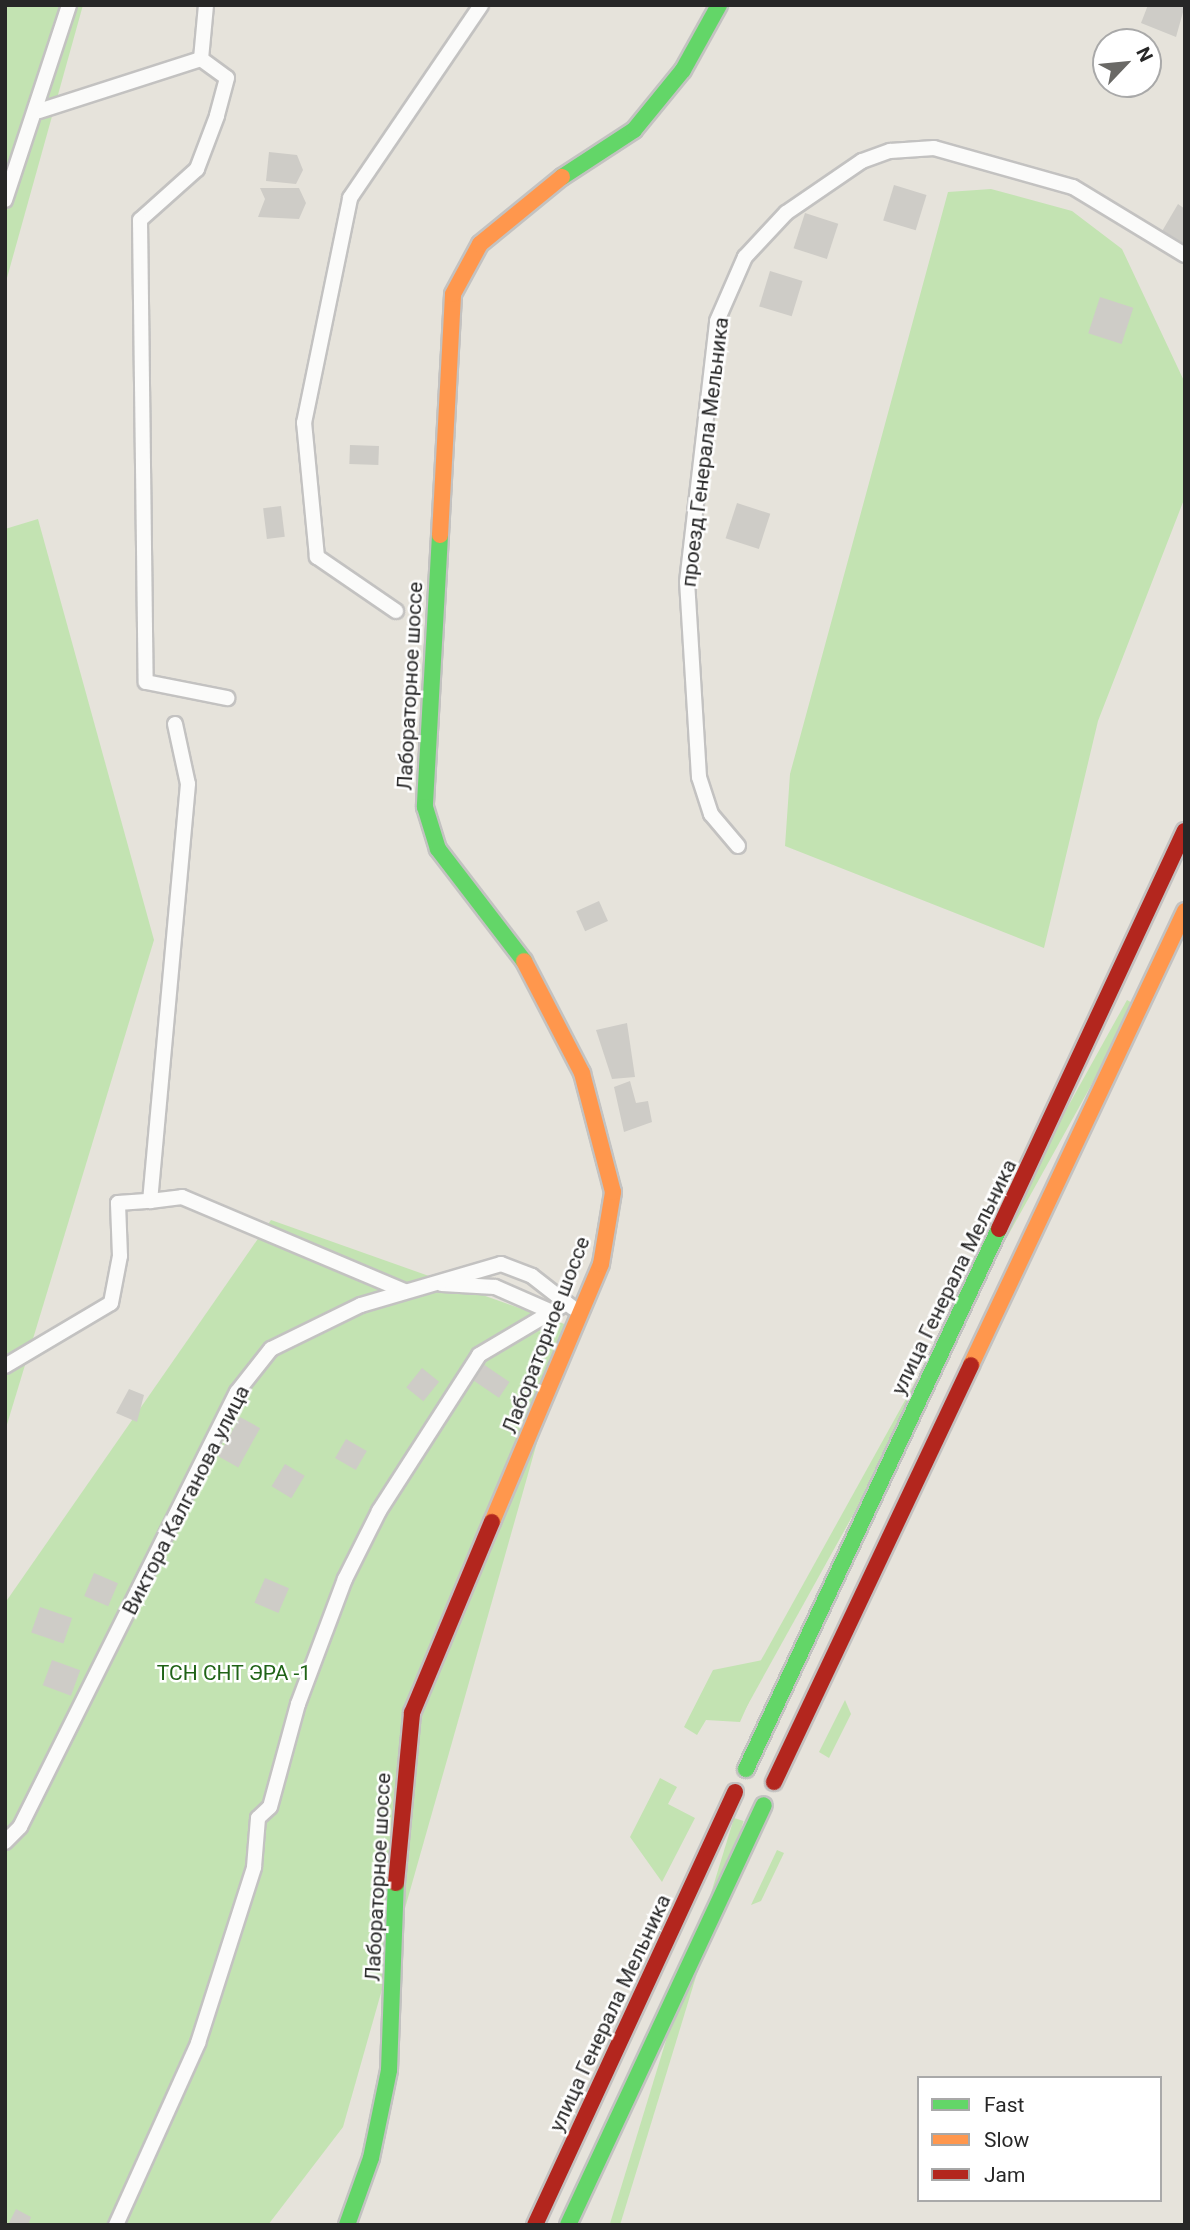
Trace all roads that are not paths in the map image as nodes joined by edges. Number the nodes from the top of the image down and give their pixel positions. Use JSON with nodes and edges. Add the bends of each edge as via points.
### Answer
{"nodes":[{"id":1,"x":69,"y":5,"type":"edge"},
{"id":2,"x":206,"y":5,"type":"edge"},
{"id":3,"x":481,"y":5,"type":"edge"},
{"id":4,"x":719,"y":5,"type":"edge"},
{"id":5,"x":201,"y":59,"type":"junction"},
{"id":6,"x":39,"y":111,"type":"junction"},
{"id":7,"x":5,"y":200,"type":"edge"},
{"id":8,"x":1185,"y":255,"type":"edge"},
{"id":9,"x":396,"y":611,"type":"dead end"},
{"id":10,"x":228,"y":698,"type":"dead end"},
{"id":11,"x":174,"y":724,"type":"dead end"},
{"id":12,"x":1185,"y":831,"type":"edge"},
{"id":13,"x":737,"y":846,"type":"dead end"},
{"id":14,"x":1185,"y":911,"type":"edge"},
{"id":15,"x":1116,"y":979,"type":"junction"},
{"id":16,"x":1147,"y":994,"type":"junction"},
{"id":17,"x":150,"y":1201,"type":"junction"},
{"id":18,"x":430,"y":1283,"type":"junction"},
{"id":19,"x":405,"y":1291,"type":"junction"},
{"id":20,"x":565,"y":1304,"type":"junction"},
{"id":21,"x":552,"y":1312,"type":"junction"},
{"id":22,"x":580,"y":1312,"type":"junction"},
{"id":23,"x":5,"y":1366,"type":"edge"},
{"id":24,"x":760,"y":1740,"type":"junction"},
{"id":25,"x":788,"y":1754,"type":"junction"},
{"id":26,"x":746,"y":1769,"type":"dead end"},
{"id":27,"x":775,"y":1782,"type":"dead end"},
{"id":28,"x":735,"y":1792,"type":"dead end"},
{"id":29,"x":764,"y":1805,"type":"dead end"},
{"id":30,"x":723,"y":1819,"type":"junction"},
{"id":31,"x":752,"y":1831,"type":"junction"},
{"id":32,"x":5,"y":1842,"type":"edge"},
{"id":33,"x":116,"y":2225,"type":"edge"},
{"id":34,"x":347,"y":2225,"type":"edge"},
{"id":35,"x":535,"y":2225,"type":"edge"},
{"id":36,"x":569,"y":2225,"type":"edge"}],
"edges":[{"from":1,"to":6,"type":"street"},
{"from":2,"to":5,"type":"street"},
{"from":3,"to":9,"type":"street","via":[[350,198],[304,423],[317,557]]},
{"from":4,"to":22,"type":"main road","name":"Лабораторное шоссе","via":[[683,70],[634,130],[524,202],[480,244],[453,295],[425,807],[438,849],[515,944],[547,1002],[582,1073],[601,1133],[613,1192],[609,1231]]},
{"from":5,"to":6,"type":"street"},
{"from":5,"to":10,"type":"street","via":[[227,78],[197,169],[140,220],[146,682]]},
{"from":6,"to":7,"type":"street"},
{"from":8,"to":13,"type":"street","name":"проезд Генерала Мельника","via":[[1073,187],[934,148],[890,151],[862,161],[786,213],[745,257],[717,321],[687,582],[699,777],[710,814]]},
{"from":11,"to":17,"type":"street","via":[[188,784]]},
{"from":12,"to":15,"type":"main road","name":"улица Генерала Мельника"},
{"from":14,"to":16,"type":"main road"},
{"from":15,"to":16,"type":"main road"},
{"from":15,"to":24,"type":"main road","name":"улица Генерала Мельника"},
{"from":16,"to":25,"type":"main road"},
{"from":17,"to":19,"type":"street","via":[[181,1197]]},
{"from":17,"to":23,"type":"street","via":[[118,1203],[120,1256],[111,1303]]},
{"from":18,"to":19,"type":"street","name":"Виктора Калганова улица"},
{"from":18,"to":20,"type":"street","name":"Виктора Калганова улица","via":[[509,1265]]},
{"from":18,"to":21,"type":"street","via":[[495,1287]]},
{"from":19,"to":32,"type":"street","name":"Виктора Калганова улица","via":[[308,1327],[271,1349],[237,1392],[20,1828]]},
{"from":20,"to":21,"type":"street"},
{"from":20,"to":22,"type":"street","name":"Виктора Калганова улица"},
{"from":21,"to":33,"type":"street","via":[[479,1355],[379,1511],[345,1579],[298,1704],[270,1807],[258,1818],[254,1867],[198,2043]]},
{"from":22,"to":34,"type":"main road","name":"Лабораторное шоссе","via":[[412,1713],[397,1842],[389,2070],[371,2158]]},
{"from":24,"to":25,"type":"main road","via":[[767,1759]]},
{"from":24,"to":26,"type":"main road","name":"улица Генерала Мельника"},
{"from":25,"to":27,"type":"main road"},
{"from":28,"to":30,"type":"main road","name":"улица Генерала Мельника"},
{"from":29,"to":31,"type":"main road"},
{"from":30,"to":31,"type":"main road","via":[[741,1815]]},
{"from":30,"to":35,"type":"main road","name":"улица Генерала Мельника"},
{"from":31,"to":36,"type":"main road"}]}
